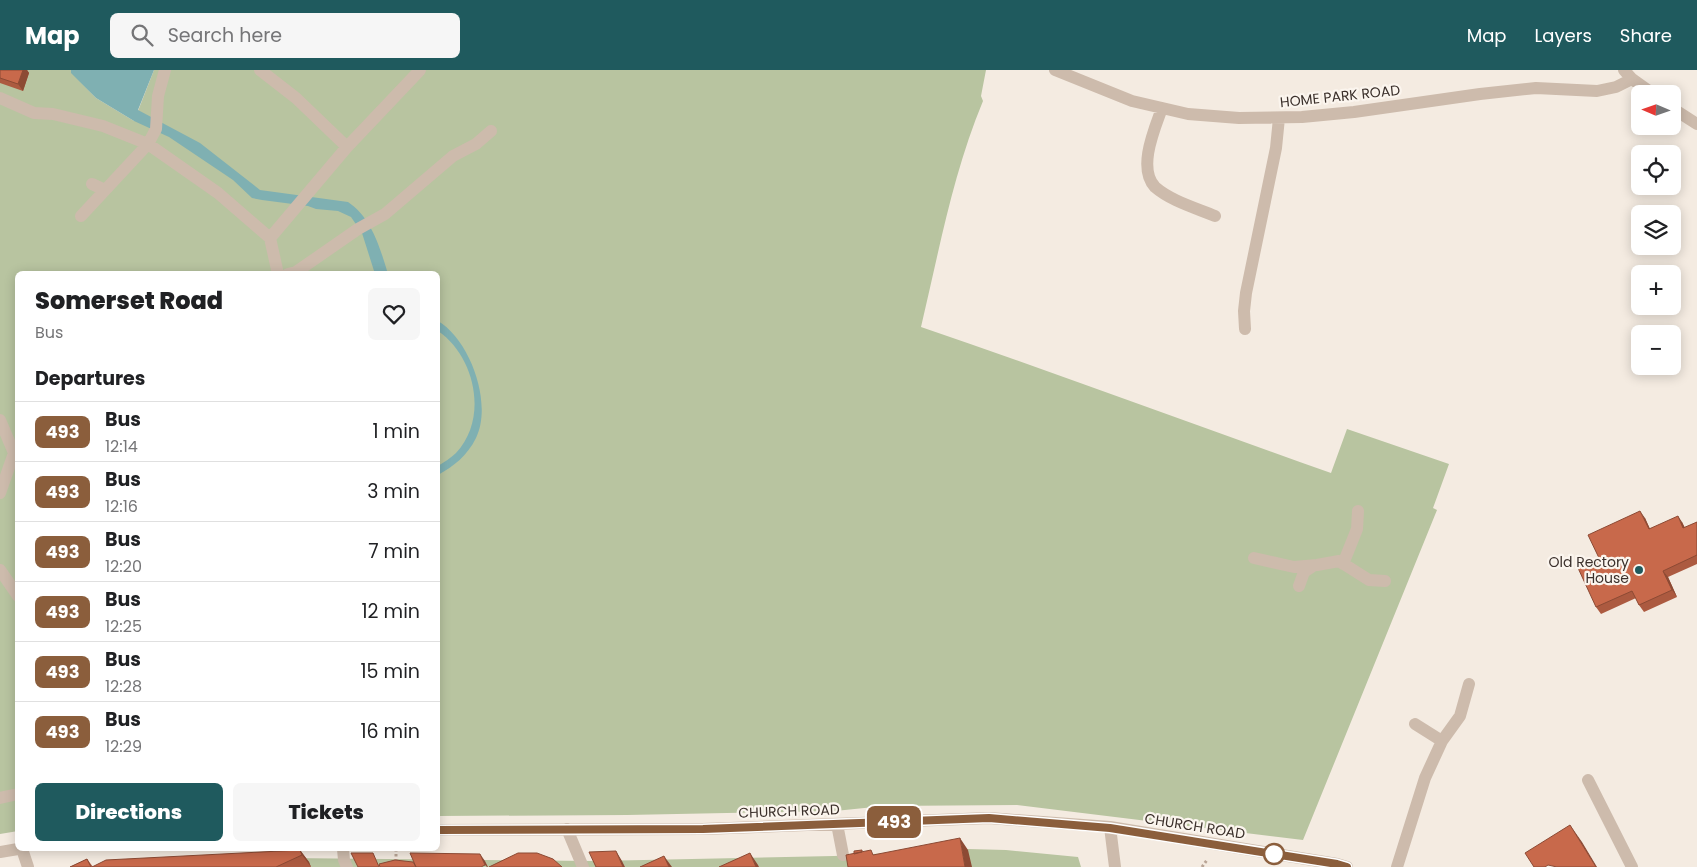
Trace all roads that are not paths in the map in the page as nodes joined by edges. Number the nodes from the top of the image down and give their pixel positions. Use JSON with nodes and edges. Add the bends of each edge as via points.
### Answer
{"nodes":[{"id":1,"x":165,"y":70,"type":"edge"},
{"id":2,"x":260,"y":70,"type":"edge"},
{"id":3,"x":420,"y":70,"type":"edge"},
{"id":4,"x":1055,"y":70,"type":"edge"},
{"id":5,"x":1628,"y":74,"type":"edge"},
{"id":6,"x":1642,"y":85,"type":"edge"},
{"id":7,"x":0,"y":98,"type":"edge"},
{"id":8,"x":1162,"y":108,"type":"junction"},
{"id":9,"x":1681,"y":114,"type":"edge"},
{"id":10,"x":1279,"y":118,"type":"junction"},
{"id":11,"x":1697,"y":124,"type":"edge"},
{"id":12,"x":491,"y":131,"type":"dead end"},
{"id":13,"x":148,"y":144,"type":"junction"},
{"id":14,"x":347,"y":147,"type":"junction"},
{"id":15,"x":92,"y":184,"type":"dead end"},
{"id":16,"x":105,"y":190,"type":"junction"},
{"id":17,"x":81,"y":216,"type":"dead end"},
{"id":18,"x":1215,"y":216,"type":"dead end"},
{"id":19,"x":270,"y":238,"type":"junction"},
{"id":20,"x":277,"y":271,"type":"edge"},
{"id":21,"x":297,"y":271,"type":"edge"},
{"id":22,"x":1245,"y":329,"type":"dead end"},
{"id":23,"x":0,"y":420,"type":"edge"},
{"id":24,"x":0,"y":493,"type":"edge"},
{"id":25,"x":1358,"y":511,"type":"dead end"},
{"id":26,"x":1254,"y":558,"type":"dead end"},
{"id":27,"x":1344,"y":564,"type":"junction"},
{"id":28,"x":1313,"y":566,"type":"junction"},
{"id":29,"x":0,"y":570,"type":"edge"},
{"id":30,"x":1385,"y":581,"type":"dead end"},
{"id":31,"x":1299,"y":586,"type":"dead end"},
{"id":32,"x":15,"y":592,"type":"edge"},
{"id":33,"x":1469,"y":684,"type":"dead end"},
{"id":34,"x":1415,"y":724,"type":"dead end"},
{"id":35,"x":1442,"y":741,"type":"junction"},
{"id":36,"x":1588,"y":780,"type":"dead end"},
{"id":37,"x":15,"y":795,"type":"edge"},
{"id":38,"x":0,"y":798,"type":"edge"},
{"id":39,"x":837,"y":824,"type":"junction"},
{"id":40,"x":1110,"y":828,"type":"junction"},
{"id":41,"x":567,"y":829,"type":"junction"},
{"id":42,"x":440,"y":830,"type":"edge"},
{"id":43,"x":15,"y":850,"type":"edge"},
{"id":44,"x":23,"y":851,"type":"edge"},
{"id":45,"x":344,"y":851,"type":"edge"},
{"id":46,"x":0,"y":852,"type":"edge"},
{"id":47,"x":844,"y":855,"type":"edge"},
{"id":48,"x":28,"y":867,"type":"edge"},
{"id":49,"x":347,"y":867,"type":"edge"},
{"id":50,"x":583,"y":867,"type":"edge"},
{"id":51,"x":1115,"y":867,"type":"edge"},
{"id":52,"x":1348,"y":867,"type":"edge"},
{"id":53,"x":1396,"y":867,"type":"edge"},
{"id":54,"x":1632,"y":867,"type":"edge"}],
"edges":[{"from":1,"to":13,"type":"street","via":[[158,96],[156,129]]},
{"from":2,"to":14,"type":"street","via":[[296,98]]},
{"from":3,"to":14,"type":"street"},
{"from":4,"to":8,"type":"street","name":"HOME PARK ROAD","via":[[1132,101]]},
{"from":5,"to":6,"type":"street"},
{"from":5,"to":10,"type":"street","name":"HOME PARK ROAD","via":[[1616,86],[1597,90],[1536,88],[1354,112]]},
{"from":7,"to":13,"type":"street","via":[[34,112],[103,126]]},
{"from":8,"to":10,"type":"street","name":"HOME PARK ROAD","via":[[1188,114]]},
{"from":8,"to":18,"type":"street","via":[[1151,138],[1150,178],[1155,186],[1173,198]]},
{"from":9,"to":11,"type":"street"},
{"from":10,"to":22,"type":"street","via":[[1276,148],[1246,293]]},
{"from":12,"to":21,"type":"street","via":[[476,144],[453,156],[385,214],[358,228]]},
{"from":13,"to":16,"type":"street"},
{"from":13,"to":19,"type":"street","via":[[218,193]]},
{"from":14,"to":19,"type":"street"},
{"from":15,"to":16,"type":"street"},
{"from":16,"to":17,"type":"street"},
{"from":19,"to":20,"type":"street"},
{"from":23,"to":24,"type":"street","via":[[14,454]]},
{"from":25,"to":27,"type":"street","via":[[1357,529]]},
{"from":26,"to":28,"type":"street","via":[[1294,567]]},
{"from":27,"to":28,"type":"street","via":[[1339,561]]},
{"from":27,"to":30,"type":"street","via":[[1369,580]]},
{"from":28,"to":31,"type":"street","via":[[1304,572]]},
{"from":29,"to":32,"type":"street"},
{"from":33,"to":35,"type":"street","via":[[1460,716]]},
{"from":34,"to":35,"type":"street"},
{"from":35,"to":53,"type":"street"},
{"from":36,"to":54,"type":"street"},
{"from":37,"to":38,"type":"street"},
{"from":39,"to":40,"type":"street","name":"CHURCH ROAD","via":[[989,818]]},
{"from":39,"to":41,"type":"street","name":"CHURCH ROAD","via":[[703,829]]},
{"from":39,"to":47,"type":"street"},
{"from":40,"to":51,"type":"street"},
{"from":40,"to":52,"type":"street","name":"CHURCH ROAD"},
{"from":41,"to":42,"type":"street","name":"CHURCH ROAD"},
{"from":41,"to":50,"type":"street"},
{"from":43,"to":46,"type":"street"},
{"from":44,"to":48,"type":"street"},
{"from":45,"to":49,"type":"street"}]}
